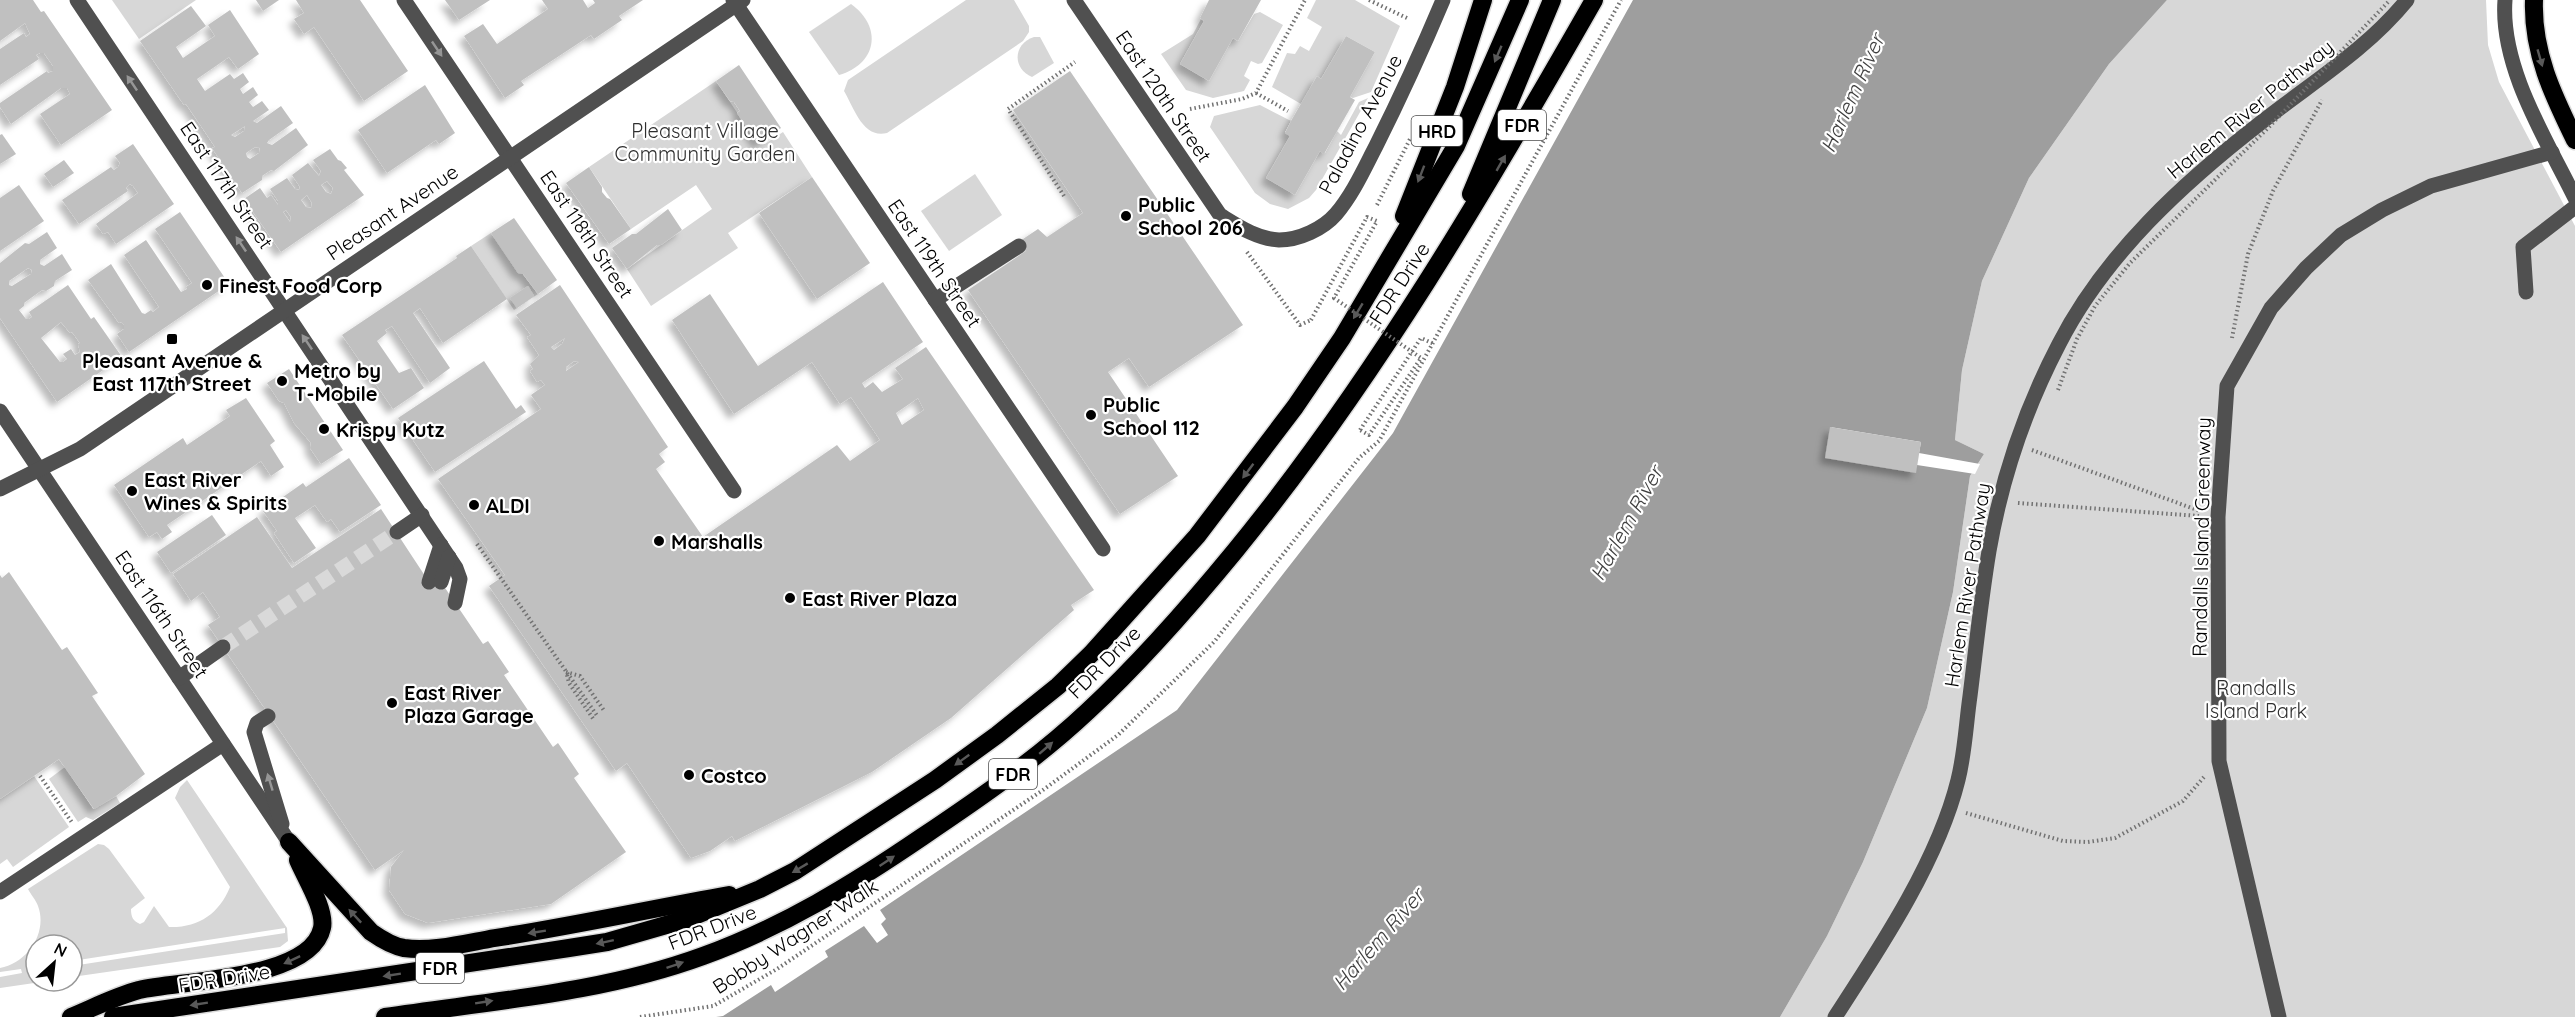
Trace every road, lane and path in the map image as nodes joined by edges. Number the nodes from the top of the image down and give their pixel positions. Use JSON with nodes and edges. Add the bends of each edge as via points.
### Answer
{"nodes":[{"id":1,"x":77,"y":0,"type":"edge"},
{"id":2,"x":404,"y":0,"type":"edge"},
{"id":3,"x":1074,"y":0,"type":"edge"},
{"id":4,"x":1305,"y":0,"type":"edge"},
{"id":5,"x":1369,"y":0,"type":"edge"},
{"id":6,"x":1443,"y":0,"type":"edge"},
{"id":7,"x":1483,"y":0,"type":"edge"},
{"id":8,"x":1520,"y":0,"type":"edge"},
{"id":9,"x":1552,"y":0,"type":"edge"},
{"id":10,"x":1594,"y":0,"type":"edge"},
{"id":11,"x":1622,"y":0,"type":"edge"},
{"id":12,"x":2390,"y":0,"type":"edge"},
{"id":13,"x":2407,"y":0,"type":"edge"},
{"id":14,"x":2505,"y":0,"type":"edge"},
{"id":15,"x":2534,"y":0,"type":"edge"},
{"id":16,"x":738,"y":2,"type":"edge"},
{"id":17,"x":1409,"y":19,"type":"dead end"},
{"id":18,"x":1075,"y":62,"type":"dead end"},
{"id":19,"x":2327,"y":91,"type":"dead end"},
{"id":20,"x":1256,"y":93,"type":"junction"},
{"id":21,"x":1190,"y":109,"type":"dead end"},
{"id":22,"x":1288,"y":111,"type":"dead end"},
{"id":23,"x":2575,"y":140,"type":"edge"},
{"id":24,"x":2552,"y":152,"type":"junction"},
{"id":25,"x":510,"y":157,"type":"junction"},
{"id":26,"x":1064,"y":196,"type":"dead end"},
{"id":27,"x":2575,"y":198,"type":"edge"},
{"id":28,"x":2575,"y":207,"type":"edge"},
{"id":29,"x":1220,"y":215,"type":"joint"},
{"id":30,"x":1240,"y":243,"type":"dead end"},
{"id":31,"x":1019,"y":246,"type":"dead end"},
{"id":32,"x":1449,"y":248,"type":"junction"},
{"id":33,"x":1387,"y":260,"type":"junction"},
{"id":34,"x":2526,"y":292,"type":"dead end"},
{"id":35,"x":935,"y":300,"type":"junction"},
{"id":36,"x":286,"y":310,"type":"junction"},
{"id":37,"x":2232,"y":340,"type":"dead end"},
{"id":38,"x":2058,"y":390,"type":"dead end"},
{"id":39,"x":0,"y":411,"type":"edge"},
{"id":40,"x":2014,"y":444,"type":"junction"},
{"id":41,"x":40,"y":469,"type":"junction"},
{"id":42,"x":0,"y":489,"type":"edge"},
{"id":43,"x":734,"y":491,"type":"dead end"},
{"id":44,"x":2000,"y":501,"type":"junction"},
{"id":45,"x":422,"y":515,"type":"junction"},
{"id":46,"x":2218,"y":517,"type":"junction"},
{"id":47,"x":397,"y":532,"type":"tunnel mouth"},
{"id":48,"x":477,"y":544,"type":"dead end"},
{"id":49,"x":1103,"y":549,"type":"dead end"},
{"id":50,"x":449,"y":557,"type":"junction"},
{"id":51,"x":223,"y":647,"type":"tunnel mouth"},
{"id":52,"x":566,"y":672,"type":"junction"},
{"id":53,"x":179,"y":678,"type":"junction"},
{"id":54,"x":605,"y":712,"type":"dead end"},
{"id":55,"x":268,"y":716,"type":"dead end"},
{"id":56,"x":596,"y":718,"type":"dead end"},
{"id":57,"x":223,"y":744,"type":"junction"},
{"id":58,"x":2219,"y":761,"type":"junction"},
{"id":59,"x":40,"y":776,"type":"dead end"},
{"id":60,"x":1948,"y":808,"type":"junction"},
{"id":61,"x":82,"y":837,"type":"junction"},
{"id":62,"x":288,"y":840,"type":"junction"},
{"id":63,"x":760,"y":889,"type":"junction"},
{"id":64,"x":895,"y":889,"type":"dead end"},
{"id":65,"x":0,"y":892,"type":"edge"},
{"id":66,"x":71,"y":1017,"type":"edge"},
{"id":67,"x":113,"y":1017,"type":"edge"},
{"id":68,"x":385,"y":1017,"type":"edge"},
{"id":69,"x":640,"y":1017,"type":"edge"},
{"id":70,"x":1835,"y":1017,"type":"edge"},
{"id":71,"x":2279,"y":1017,"type":"edge"}],
"edges":[{"from":36,"to":1,"type":"street","name":"East 117th Street","one_way":true},
{"from":2,"to":25,"type":"street","name":"East 118th Street","one_way":true},
{"from":3,"to":29,"type":"street","name":"East 120th Street"},
{"from":4,"to":20,"type":"path"},
{"from":5,"to":17,"type":"path"},
{"from":6,"to":29,"type":"street","name":"Paladino Avenue","via":[[1406,87],[1358,180],[1327,222],[1305,234],[1278,240],[1253,234]]},
{"from":7,"to":33,"type":"highway","number":"HRD","one_way":true,"via":[[1455,87]]},
{"from":8,"to":33,"type":"highway","one_way":true,"via":[[1456,146]]},
{"from":9,"to":32,"type":"highway"},
{"from":32,"to":10,"type":"highway","name":"FDR Drive","number":"FDR","one_way":true},
{"from":11,"to":30,"type":"path","bridge":true,"via":[[1434,344],[1421,338],[1360,429],[1369,435],[1421,358],[1334,298],[1377,222],[1368,217],[1311,320],[1300,325]]},
{"from":12,"to":38,"type":"path","bridge":true,"via":[[2269,127],[2130,263],[2095,306],[2077,339]]},
{"from":13,"to":40,"type":"street","name":"Harlem River Pathway","via":[[2362,48],[2201,170],[2143,229],[2078,311],[2039,384]]},
{"from":14,"to":24,"type":"street","via":[[2513,62]]},
{"from":15,"to":23,"type":"highway","one_way":true,"via":[[2539,55]]},
{"from":16,"to":25,"type":"street","name":"Pleasant Avenue"},
{"from":16,"to":35,"type":"street","name":"East 119th Street"},
{"from":18,"to":26,"type":"path","via":[[1008,109]]},
{"from":19,"to":37,"type":"path","via":[[2272,191],[2248,254]]},
{"from":20,"to":21,"type":"path"},
{"from":20,"to":22,"type":"path"},
{"from":24,"to":27,"type":"street"},
{"from":24,"to":46,"type":"street","name":"Randalls Island Greenway","via":[[2421,191],[2341,235],[2306,268],[2271,308],[2227,386]]},
{"from":25,"to":36,"type":"street","name":"Pleasant Avenue"},
{"from":25,"to":43,"type":"street","name":"East 118th Street"},
{"from":28,"to":34,"type":"street","via":[[2523,247]]},
{"from":31,"to":35,"type":"street"},
{"from":68,"to":32,"type":"highway","name":"FDR Drive","number":"FDR","one_way":true,"via":[[624,979],[741,941],[852,884],[1024,766],[1096,704],[1202,591],[1303,464]]},
{"from":33,"to":63,"type":"highway","name":"FDR Drive","number":"FDR","one_way":true,"via":[[1342,338],[1248,471],[1197,536],[1091,654],[1058,686],[944,774],[804,866]]},
{"from":35,"to":49,"type":"street","name":"East 119th Street"},
{"from":36,"to":41,"type":"street","name":"Pleasant Avenue","via":[[80,448]]},
{"from":45,"to":36,"type":"street","name":"East 117th Street","one_way":true},
{"from":39,"to":41,"type":"street","name":"East 116th Street"},
{"from":40,"to":44,"type":"street","name":"Harlem River Pathway"},
{"from":40,"to":46,"type":"path"},
{"from":41,"to":42,"type":"street","name":"Pleasant Avenue"},
{"from":41,"to":53,"type":"street","name":"East 116th Street"},
{"from":44,"to":46,"type":"path"},
{"from":44,"to":60,"type":"street","name":"Harlem River Pathway","via":[[1989,551],[1964,750]]},
{"from":45,"to":47,"type":"street"},
{"from":45,"to":50,"type":"street","name":"East 117th Street"},
{"from":46,"to":58,"type":"street","name":"Randalls Island Greenway"},
{"from":48,"to":52,"type":"path"},
{"from":50,"to":50,"type":"street","via":[[460,579],[444,590]]},
{"from":51,"to":53,"type":"street"},
{"from":52,"to":54,"type":"path","via":[[580,676]]},
{"from":52,"to":56,"type":"path","via":[[569,683]]},
{"from":53,"to":57,"type":"street","name":"East 116th Street"},
{"from":62,"to":55,"type":"street","one_way":true,"via":[[254,732],[257,723]]},
{"from":57,"to":61,"type":"street"},
{"from":57,"to":62,"type":"street","name":"East 116th Street"},
{"from":58,"to":60,"type":"path","via":[[2183,801],[2115,838],[2063,841]]},
{"from":58,"to":71,"type":"street","name":"Randalls Island Greenway"},
{"from":59,"to":61,"type":"path"},
{"from":60,"to":70,"type":"street","name":"Harlem River Pathway","via":[[1918,878]]},
{"from":61,"to":65,"type":"street"},
{"from":63,"to":62,"type":"highway","one_way":true,"via":[[588,924],[440,947],[402,948],[371,932]]},
{"from":62,"to":66,"type":"highway","one_way":true,"via":[[322,918],[320,935],[308,951],[291,962],[264,970],[138,990]]},
{"from":63,"to":67,"type":"highway","name":"FDR Drive","number":"FDR","one_way":true,"via":[[687,920],[607,942]]},
{"from":64,"to":69,"type":"path","name":"Bobby Wagner Walk","via":[[777,969],[713,1006]]}]}
